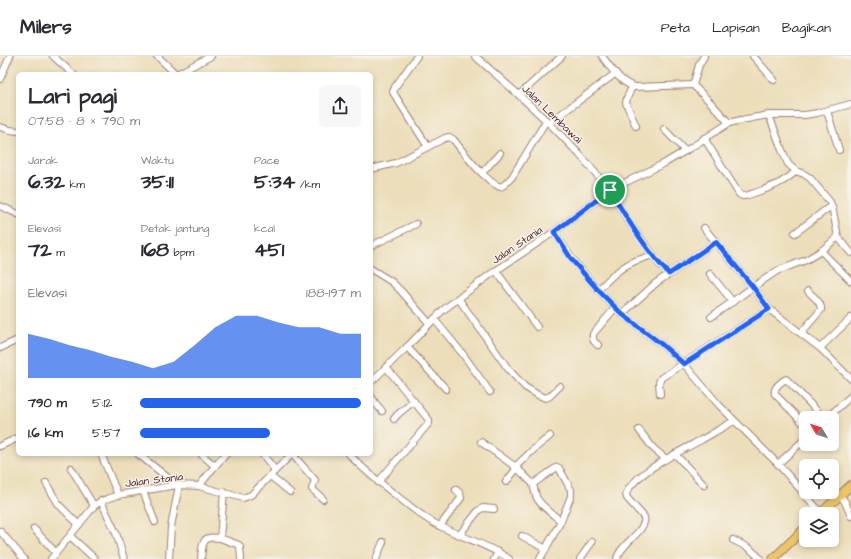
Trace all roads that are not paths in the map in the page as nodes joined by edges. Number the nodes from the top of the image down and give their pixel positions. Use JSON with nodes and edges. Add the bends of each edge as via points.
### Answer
{"nodes":[{"id":1,"x":10,"y":56,"type":"edge"},
{"id":2,"x":53,"y":56,"type":"edge"},
{"id":3,"x":157,"y":56,"type":"edge"},
{"id":4,"x":210,"y":56,"type":"edge"},
{"id":5,"x":417,"y":56,"type":"edge"},
{"id":6,"x":475,"y":56,"type":"edge"},
{"id":7,"x":562,"y":56,"type":"edge"},
{"id":8,"x":602,"y":56,"type":"edge"},
{"id":9,"x":704,"y":56,"type":"edge"},
{"id":10,"x":753,"y":56,"type":"edge"},
{"id":11,"x":71,"y":72,"type":"edge"},
{"id":12,"x":175,"y":72,"type":"edge"},
{"id":13,"x":181,"y":72,"type":"edge"},
{"id":14,"x":616,"y":73,"type":"junction"},
{"id":15,"x":0,"y":79,"type":"edge"},
{"id":16,"x":774,"y":80,"type":"dead end"},
{"id":17,"x":693,"y":85,"type":"junction"},
{"id":18,"x":632,"y":87,"type":"junction"},
{"id":19,"x":519,"y":95,"type":"junction"},
{"id":20,"x":851,"y":104,"type":"edge"},
{"id":21,"x":827,"y":111,"type":"junction"},
{"id":22,"x":769,"y":115,"type":"junction"},
{"id":23,"x":548,"y":122,"type":"junction"},
{"id":24,"x":729,"y":123,"type":"junction"},
{"id":25,"x":636,"y":126,"type":"dead end"},
{"id":26,"x":0,"y":127,"type":"edge"},
{"id":27,"x":664,"y":129,"type":"dead end"},
{"id":28,"x":16,"y":131,"type":"edge"},
{"id":29,"x":704,"y":138,"type":"junction"},
{"id":30,"x":428,"y":147,"type":"junction"},
{"id":31,"x":839,"y":150,"type":"dead end"},
{"id":32,"x":685,"y":151,"type":"junction"},
{"id":33,"x":500,"y":153,"type":"dead end"},
{"id":34,"x":373,"y":168,"type":"edge"},
{"id":35,"x":796,"y":171,"type":"junction"},
{"id":36,"x":482,"y":173,"type":"junction"},
{"id":37,"x":610,"y":190,"type":"junction"},
{"id":38,"x":0,"y":206,"type":"edge"},
{"id":39,"x":831,"y":206,"type":"junction"},
{"id":40,"x":16,"y":213,"type":"edge"},
{"id":41,"x":416,"y":224,"type":"dead end"},
{"id":42,"x":704,"y":228,"type":"dead end"},
{"id":43,"x":554,"y":232,"type":"junction"},
{"id":44,"x":796,"y":234,"type":"dead end"},
{"id":45,"x":838,"y":237,"type":"junction"},
{"id":46,"x":716,"y":242,"type":"junction"},
{"id":47,"x":373,"y":245,"type":"edge"},
{"id":48,"x":821,"y":252,"type":"junction"},
{"id":49,"x":851,"y":253,"type":"edge"},
{"id":50,"x":653,"y":255,"type":"junction"},
{"id":51,"x":373,"y":270,"type":"edge"},
{"id":52,"x":496,"y":271,"type":"junction"},
{"id":53,"x":669,"y":274,"type":"junction"},
{"id":54,"x":710,"y":274,"type":"dead end"},
{"id":55,"x":851,"y":282,"type":"edge"},
{"id":56,"x":753,"y":287,"type":"junction"},
{"id":57,"x":598,"y":290,"type":"junction"},
{"id":58,"x":808,"y":291,"type":"dead end"},
{"id":59,"x":458,"y":298,"type":"junction"},
{"id":60,"x":733,"y":302,"type":"junction"},
{"id":61,"x":616,"y":308,"type":"junction"},
{"id":62,"x":769,"y":309,"type":"junction"},
{"id":63,"x":622,"y":314,"type":"junction"},
{"id":64,"x":434,"y":318,"type":"junction"},
{"id":65,"x":711,"y":318,"type":"dead end"},
{"id":66,"x":851,"y":318,"type":"edge"},
{"id":67,"x":429,"y":323,"type":"junction"},
{"id":68,"x":537,"y":327,"type":"dead end"},
{"id":69,"x":801,"y":333,"type":"junction"},
{"id":70,"x":16,"y":341,"type":"edge"},
{"id":71,"x":598,"y":345,"type":"dead end"},
{"id":72,"x":407,"y":347,"type":"junction"},
{"id":73,"x":0,"y":348,"type":"edge"},
{"id":74,"x":820,"y":348,"type":"junction"},
{"id":75,"x":684,"y":364,"type":"junction"},
{"id":76,"x":386,"y":367,"type":"junction"},
{"id":77,"x":851,"y":379,"type":"edge"},
{"id":78,"x":373,"y":380,"type":"edge"},
{"id":79,"x":560,"y":386,"type":"dead end"},
{"id":80,"x":446,"y":389,"type":"dead end"},
{"id":81,"x":490,"y":392,"type":"dead end"},
{"id":82,"x":660,"y":394,"type":"dead end"},
{"id":83,"x":851,"y":396,"type":"edge"},
{"id":84,"x":373,"y":399,"type":"edge"},
{"id":85,"x":414,"y":401,"type":"junction"},
{"id":86,"x":382,"y":411,"type":"dead end"},
{"id":87,"x":819,"y":411,"type":"edge"},
{"id":88,"x":834,"y":411,"type":"edge"},
{"id":89,"x":394,"y":419,"type":"dead end"},
{"id":90,"x":799,"y":419,"type":"edge"},
{"id":91,"x":734,"y":421,"type":"junction"},
{"id":92,"x":639,"y":430,"type":"dead end"},
{"id":93,"x":550,"y":436,"type":"dead end"},
{"id":94,"x":16,"y":439,"type":"edge"},
{"id":95,"x":482,"y":442,"type":"dead end"},
{"id":96,"x":799,"y":444,"type":"edge"},
{"id":97,"x":0,"y":446,"type":"edge"},
{"id":98,"x":675,"y":454,"type":"junction"},
{"id":99,"x":102,"y":456,"type":"edge"},
{"id":100,"x":141,"y":456,"type":"edge"},
{"id":101,"x":203,"y":456,"type":"edge"},
{"id":102,"x":224,"y":456,"type":"edge"},
{"id":103,"x":264,"y":456,"type":"edge"},
{"id":104,"x":290,"y":456,"type":"edge"},
{"id":105,"x":294,"y":456,"type":"edge"},
{"id":106,"x":351,"y":456,"type":"edge"},
{"id":107,"x":666,"y":459,"type":"junction"},
{"id":108,"x":778,"y":464,"type":"junction"},
{"id":109,"x":215,"y":466,"type":"junction"},
{"id":110,"x":71,"y":468,"type":"dead end"},
{"id":111,"x":516,"y":468,"type":"junction"},
{"id":112,"x":275,"y":470,"type":"junction"},
{"id":113,"x":270,"y":476,"type":"junction"},
{"id":114,"x":378,"y":482,"type":"junction"},
{"id":115,"x":506,"y":482,"type":"dead end"},
{"id":116,"x":46,"y":484,"type":"dead end"},
{"id":117,"x":533,"y":484,"type":"junction"},
{"id":118,"x":178,"y":485,"type":"junction"},
{"id":119,"x":704,"y":485,"type":"dead end"},
{"id":120,"x":851,"y":485,"type":"edge"},
{"id":121,"x":199,"y":486,"type":"junction"},
{"id":122,"x":456,"y":490,"type":"dead end"},
{"id":123,"x":143,"y":491,"type":"junction"},
{"id":124,"x":224,"y":492,"type":"junction"},
{"id":125,"x":290,"y":492,"type":"dead end"},
{"id":126,"x":118,"y":495,"type":"junction"},
{"id":127,"x":840,"y":495,"type":"junction"},
{"id":128,"x":323,"y":499,"type":"dead end"},
{"id":129,"x":101,"y":501,"type":"junction"},
{"id":130,"x":94,"y":506,"type":"junction"},
{"id":131,"x":815,"y":507,"type":"edge"},
{"id":132,"x":827,"y":507,"type":"edge"},
{"id":133,"x":494,"y":509,"type":"dead end"},
{"id":134,"x":851,"y":516,"type":"edge"},
{"id":135,"x":561,"y":521,"type":"junction"},
{"id":136,"x":155,"y":522,"type":"dead end"},
{"id":137,"x":79,"y":525,"type":"junction"},
{"id":138,"x":440,"y":526,"type":"junction"},
{"id":139,"x":34,"y":529,"type":"dead end"},
{"id":140,"x":0,"y":531,"type":"edge"},
{"id":141,"x":460,"y":534,"type":"junction"},
{"id":142,"x":799,"y":534,"type":"edge"},
{"id":143,"x":70,"y":536,"type":"junction"},
{"id":144,"x":522,"y":536,"type":"dead end"},
{"id":145,"x":220,"y":538,"type":"junction"},
{"id":146,"x":733,"y":540,"type":"dead end"},
{"id":147,"x":383,"y":542,"type":"dead end"},
{"id":148,"x":592,"y":542,"type":"dead end"},
{"id":149,"x":546,"y":549,"type":"junction"},
{"id":150,"x":499,"y":552,"type":"junction"},
{"id":151,"x":56,"y":553,"type":"junction"},
{"id":152,"x":24,"y":559,"type":"edge"},
{"id":153,"x":51,"y":559,"type":"edge"},
{"id":154,"x":95,"y":559,"type":"edge"},
{"id":155,"x":124,"y":559,"type":"edge"},
{"id":156,"x":169,"y":559,"type":"edge"},
{"id":157,"x":201,"y":559,"type":"edge"},
{"id":158,"x":241,"y":559,"type":"edge"},
{"id":159,"x":376,"y":559,"type":"edge"},
{"id":160,"x":494,"y":559,"type":"edge"},
{"id":161,"x":509,"y":559,"type":"edge"},
{"id":162,"x":540,"y":559,"type":"edge"},
{"id":163,"x":580,"y":559,"type":"edge"},
{"id":164,"x":617,"y":559,"type":"edge"},
{"id":165,"x":761,"y":559,"type":"edge"},
{"id":166,"x":773,"y":559,"type":"edge"}],
"edges":[{"from":1,"to":15,"type":"street"},
{"from":2,"to":11,"type":"street"},
{"from":3,"to":12,"type":"street"},
{"from":4,"to":13,"type":"street"},
{"from":5,"to":30,"type":"street","via":[[393,92]]},
{"from":6,"to":19,"type":"street","name":"Jalan Lembawai"},
{"from":7,"to":19,"type":"street"},
{"from":8,"to":14,"type":"street"},
{"from":9,"to":17,"type":"street"},
{"from":10,"to":16,"type":"street"},
{"from":14,"to":18,"type":"street"},
{"from":14,"to":23,"type":"street"},
{"from":17,"to":18,"type":"street"},
{"from":17,"to":24,"type":"street"},
{"from":18,"to":25,"type":"street","via":[[626,103]]},
{"from":19,"to":23,"type":"street","name":"Jalan Lembawai"},
{"from":20,"to":21,"type":"street","name":"Jalan Stania"},
{"from":21,"to":22,"type":"street","name":"Jalan Stania","via":[[805,115]]},
{"from":21,"to":31,"type":"street"},
{"from":22,"to":24,"type":"street","name":"Jalan Stania"},
{"from":22,"to":35,"type":"street","via":[[788,164]]},
{"from":23,"to":36,"type":"street","via":[[504,185],[496,185]]},
{"from":23,"to":37,"type":"street","name":"Jalan Lembawai"},
{"from":24,"to":29,"type":"street","name":"Jalan Stania"},
{"from":26,"to":28,"type":"street"},
{"from":27,"to":32,"type":"street"},
{"from":29,"to":32,"type":"street","name":"Jalan Stania"},
{"from":29,"to":35,"type":"street","via":[[742,196],[776,185]]},
{"from":30,"to":34,"type":"street","via":[[396,163]]},
{"from":30,"to":36,"type":"street","via":[[449,137]]},
{"from":32,"to":37,"type":"street","name":"Jalan Stania"},
{"from":33,"to":36,"type":"street"},
{"from":35,"to":39,"type":"street","via":[[810,178]]},
{"from":37,"to":43,"type":"street","name":"Jalan Stania"},
{"from":37,"to":50,"type":"street","name":"Jalan Lembawai"},
{"from":38,"to":40,"type":"street"},
{"from":39,"to":44,"type":"street"},
{"from":39,"to":45,"type":"street"},
{"from":41,"to":47,"type":"street"},
{"from":42,"to":46,"type":"street"},
{"from":43,"to":52,"type":"street","name":"Jalan Stania"},
{"from":43,"to":57,"type":"street","via":[[572,260]]},
{"from":45,"to":48,"type":"street"},
{"from":45,"to":49,"type":"street"},
{"from":46,"to":53,"type":"street"},
{"from":46,"to":56,"type":"street"},
{"from":48,"to":55,"type":"street"},
{"from":48,"to":56,"type":"street","via":[[777,271]]},
{"from":50,"to":53,"type":"street","name":"Jalan Lembawai"},
{"from":50,"to":57,"type":"street","via":[[628,264]]},
{"from":51,"to":67,"type":"street","via":[[392,282]]},
{"from":52,"to":59,"type":"street","name":"Jalan Stania"},
{"from":52,"to":68,"type":"street"},
{"from":53,"to":63,"type":"street"},
{"from":54,"to":60,"type":"street"},
{"from":56,"to":60,"type":"street"},
{"from":56,"to":62,"type":"street"},
{"from":57,"to":61,"type":"street"},
{"from":58,"to":69,"type":"street","via":[[821,307]]},
{"from":59,"to":64,"type":"street","name":"Jalan Stania"},
{"from":59,"to":79,"type":"street","via":[[509,370],[525,387],[546,398]]},
{"from":60,"to":65,"type":"street"},
{"from":61,"to":63,"type":"street"},
{"from":61,"to":71,"type":"street","via":[[593,334],[594,342]]},
{"from":62,"to":69,"type":"street"},
{"from":62,"to":75,"type":"street"},
{"from":63,"to":75,"type":"street"},
{"from":64,"to":67,"type":"street","name":"Jalan Stania"},
{"from":64,"to":81,"type":"street"},
{"from":66,"to":74,"type":"street"},
{"from":67,"to":72,"type":"street","name":"Jalan Stania"},
{"from":69,"to":74,"type":"street"},
{"from":70,"to":73,"type":"street"},
{"from":72,"to":76,"type":"street","name":"Jalan Stania"},
{"from":72,"to":80,"type":"street"},
{"from":74,"to":77,"type":"street"},
{"from":75,"to":82,"type":"street","via":[[660,380]]},
{"from":75,"to":91,"type":"street"},
{"from":76,"to":78,"type":"street","name":"Jalan Stania"},
{"from":76,"to":85,"type":"street"},
{"from":83,"to":88,"type":"street"},
{"from":84,"to":86,"type":"street"},
{"from":85,"to":89,"type":"street"},
{"from":85,"to":114,"type":"street","via":[[429,423]]},
{"from":87,"to":90,"type":"street","via":[[786,379],[774,392]]},
{"from":91,"to":98,"type":"street"},
{"from":91,"to":108,"type":"street"},
{"from":92,"to":107,"type":"street","via":[[653,448]]},
{"from":93,"to":111,"type":"street"},
{"from":94,"to":97,"type":"street"},
{"from":95,"to":111,"type":"street"},
{"from":96,"to":108,"type":"street"},
{"from":98,"to":107,"type":"street"},
{"from":98,"to":119,"type":"street"},
{"from":99,"to":126,"type":"street"},
{"from":100,"to":118,"type":"street"},
{"from":101,"to":109,"type":"street"},
{"from":102,"to":109,"type":"street"},
{"from":103,"to":112,"type":"street"},
{"from":104,"to":112,"type":"street","name":"Jalan Stania"},
{"from":105,"to":128,"type":"street","via":[[315,480],[312,489]]},
{"from":106,"to":114,"type":"street"},
{"from":107,"to":164,"type":"street","via":[[642,475],[627,490],[627,498],[646,520],[622,548]]},
{"from":108,"to":131,"type":"street"},
{"from":109,"to":121,"type":"street"},
{"from":110,"to":130,"type":"street"},
{"from":111,"to":115,"type":"street"},
{"from":111,"to":117,"type":"street"},
{"from":112,"to":113,"type":"street","name":"Jalan Stania"},
{"from":113,"to":124,"type":"street","name":"Jalan Stania","via":[[243,498]]},
{"from":113,"to":125,"type":"street"},
{"from":114,"to":138,"type":"street","via":[[425,518]]},
{"from":116,"to":137,"type":"street","via":[[59,505]]},
{"from":117,"to":135,"type":"street","via":[[536,497]]},
{"from":117,"to":135,"type":"street","via":[[559,468],[572,493]]},
{"from":118,"to":121,"type":"street","name":"Jalan Stania"},
{"from":118,"to":123,"type":"street","name":"Jalan Stania"},
{"from":118,"to":156,"type":"street"},
{"from":120,"to":127,"type":"main road"},
{"from":121,"to":124,"type":"street","name":"Jalan Stania"},
{"from":122,"to":138,"type":"street","via":[[461,498]]},
{"from":123,"to":126,"type":"street","name":"Jalan Stania"},
{"from":123,"to":136,"type":"street"},
{"from":124,"to":145,"type":"street"},
{"from":126,"to":129,"type":"street","name":"Jalan Stania"},
{"from":127,"to":132,"type":"main road"},
{"from":127,"to":134,"type":"street"},
{"from":129,"to":130,"type":"street","name":"Jalan Stania"},
{"from":129,"to":155,"type":"street","via":[[116,533]]},
{"from":130,"to":137,"type":"street","name":"Jalan Stania"},
{"from":133,"to":141,"type":"street","via":[[479,510]]},
{"from":135,"to":149,"type":"street"},
{"from":137,"to":143,"type":"street","name":"Jalan Stania"},
{"from":138,"to":141,"type":"street"},
{"from":139,"to":151,"type":"street"},
{"from":140,"to":152,"type":"street"},
{"from":141,"to":150,"type":"street"},
{"from":142,"to":166,"type":"main road"},
{"from":143,"to":151,"type":"street","name":"Jalan Stania"},
{"from":143,"to":154,"type":"street"},
{"from":144,"to":149,"type":"street"},
{"from":145,"to":157,"type":"street","via":[[205,540]]},
{"from":145,"to":158,"type":"street","via":[[239,545]]},
{"from":146,"to":165,"type":"street","via":[[749,548]]},
{"from":147,"to":159,"type":"street"},
{"from":148,"to":163,"type":"street"},
{"from":149,"to":162,"type":"street"},
{"from":150,"to":160,"type":"street"},
{"from":150,"to":161,"type":"street"},
{"from":151,"to":153,"type":"street","name":"Jalan Stania"}]}
